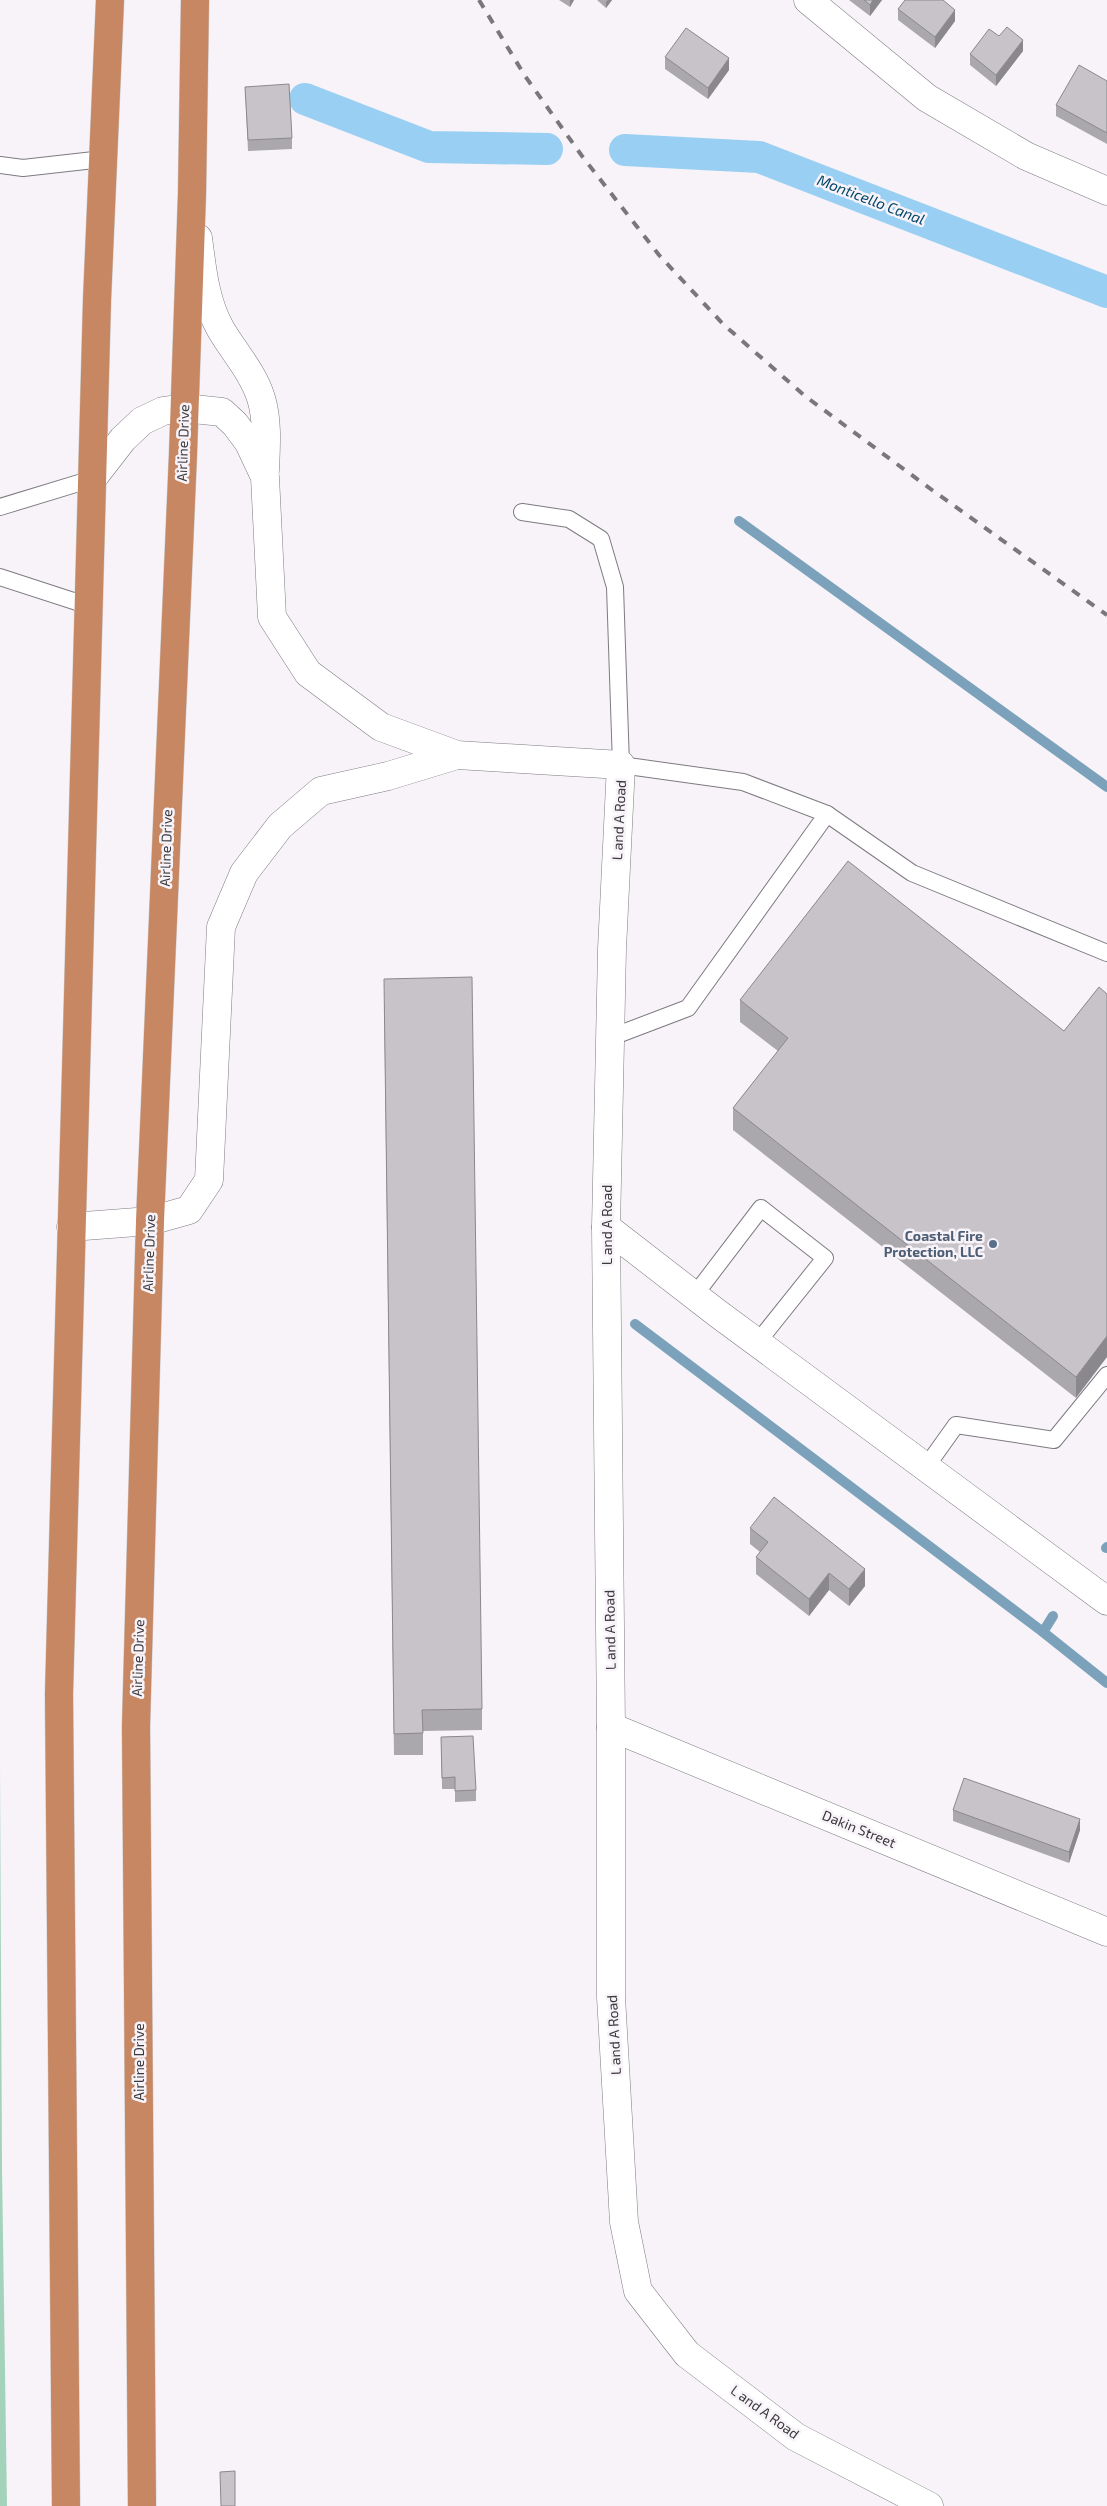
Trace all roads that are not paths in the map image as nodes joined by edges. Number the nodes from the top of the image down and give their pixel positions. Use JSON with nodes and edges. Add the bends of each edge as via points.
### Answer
{"nodes":[{"id":1,"x":110,"y":0,"type":"edge"},
{"id":2,"x":195,"y":0,"type":"edge"},
{"id":3,"x":808,"y":0,"type":"edge"},
{"id":4,"x":103,"y":159,"type":"junction"},
{"id":5,"x":0,"y":165,"type":"edge"},
{"id":6,"x":1107,"y":191,"type":"edge"},
{"id":7,"x":192,"y":194,"type":"junction"},
{"id":8,"x":184,"y":408,"type":"junction"},
{"id":9,"x":265,"y":477,"type":"junction"},
{"id":10,"x":92,"y":479,"type":"junction"},
{"id":11,"x":0,"y":507,"type":"edge"},
{"id":12,"x":522,"y":512,"type":"dead end"},
{"id":13,"x":0,"y":577,"type":"edge"},
{"id":14,"x":89,"y":606,"type":"junction"},
{"id":15,"x":457,"y":755,"type":"junction"},
{"id":16,"x":621,"y":765,"type":"junction"},
{"id":17,"x":827,"y":814,"type":"junction"},
{"id":18,"x":1107,"y":953,"type":"edge"},
{"id":19,"x":610,"y":1038,"type":"junction"},
{"id":20,"x":150,"y":1221,"type":"junction"},
{"id":21,"x":71,"y":1227,"type":"junction"},
{"id":22,"x":606,"y":1227,"type":"junction"},
{"id":23,"x":694,"y":1296,"type":"junction"},
{"id":24,"x":757,"y":1343,"type":"junction"},
{"id":25,"x":1107,"y":1375,"type":"edge"},
{"id":26,"x":926,"y":1467,"type":"junction"},
{"id":27,"x":1107,"y":1601,"type":"edge"},
{"id":28,"x":611,"y":1727,"type":"junction"},
{"id":29,"x":1107,"y":1932,"type":"edge"},
{"id":30,"x":66,"y":2506,"type":"edge"},
{"id":31,"x":142,"y":2506,"type":"edge"},
{"id":32,"x":929,"y":2506,"type":"edge"}],
"edges":[{"from":1,"to":4,"type":"highway"},
{"from":2,"to":7,"type":"highway","name":"Airline Drive"},
{"from":3,"to":6,"type":"street","via":[[927,98],[1026,156]]},
{"from":4,"to":5,"type":"lane","via":[[23,168]]},
{"from":4,"to":10,"type":"highway"},
{"from":7,"to":8,"type":"highway","name":"Airline Drive"},
{"from":7,"to":9,"type":"street","via":[[209,301],[220,327],[260,396],[266,422]]},
{"from":8,"to":9,"type":"street","via":[[222,412],[249,443]]},
{"from":8,"to":10,"type":"street","via":[[163,411],[142,421],[123,439]]},
{"from":8,"to":20,"type":"highway","name":"Airline Drive"},
{"from":9,"to":15,"type":"street","via":[[272,616],[308,673],[381,727]]},
{"from":10,"to":11,"type":"lane"},
{"from":10,"to":14,"type":"highway"},
{"from":12,"to":16,"type":"lane","via":[[569,519],[602,539],[615,587]]},
{"from":13,"to":14,"type":"lane"},
{"from":14,"to":21,"type":"highway"},
{"from":15,"to":16,"type":"street","name":"L and A Road"},
{"from":15,"to":20,"type":"street","via":[[388,776],[320,791],[280,826],[244,873],[221,927],[209,1180],[189,1210]]},
{"from":16,"to":17,"type":"lane","via":[[743,782]]},
{"from":16,"to":19,"type":"street","name":"L and A Road"},
{"from":17,"to":18,"type":"lane","via":[[912,873]]},
{"from":17,"to":19,"type":"lane","via":[[688,1008]]},
{"from":19,"to":22,"type":"street","name":"L and A Road"},
{"from":20,"to":21,"type":"street"},
{"from":20,"to":31,"type":"highway","name":"Airline Drive","via":[[136,1726]]},
{"from":21,"to":30,"type":"highway","via":[[59,1694]]},
{"from":22,"to":23,"type":"street"},
{"from":22,"to":28,"type":"street","name":"L and A Road"},
{"from":23,"to":24,"type":"street"},
{"from":23,"to":24,"type":"lane","via":[[761,1208],[825,1258]]},
{"from":24,"to":26,"type":"street"},
{"from":25,"to":26,"type":"lane","via":[[1054,1440],[956,1425]]},
{"from":26,"to":27,"type":"street"},
{"from":28,"to":29,"type":"street","name":"Dakin Street"},
{"from":28,"to":32,"type":"street","name":"L and A Road","via":[[611,1997],[624,2222],[638,2291],[687,2354],[796,2437]]}]}
